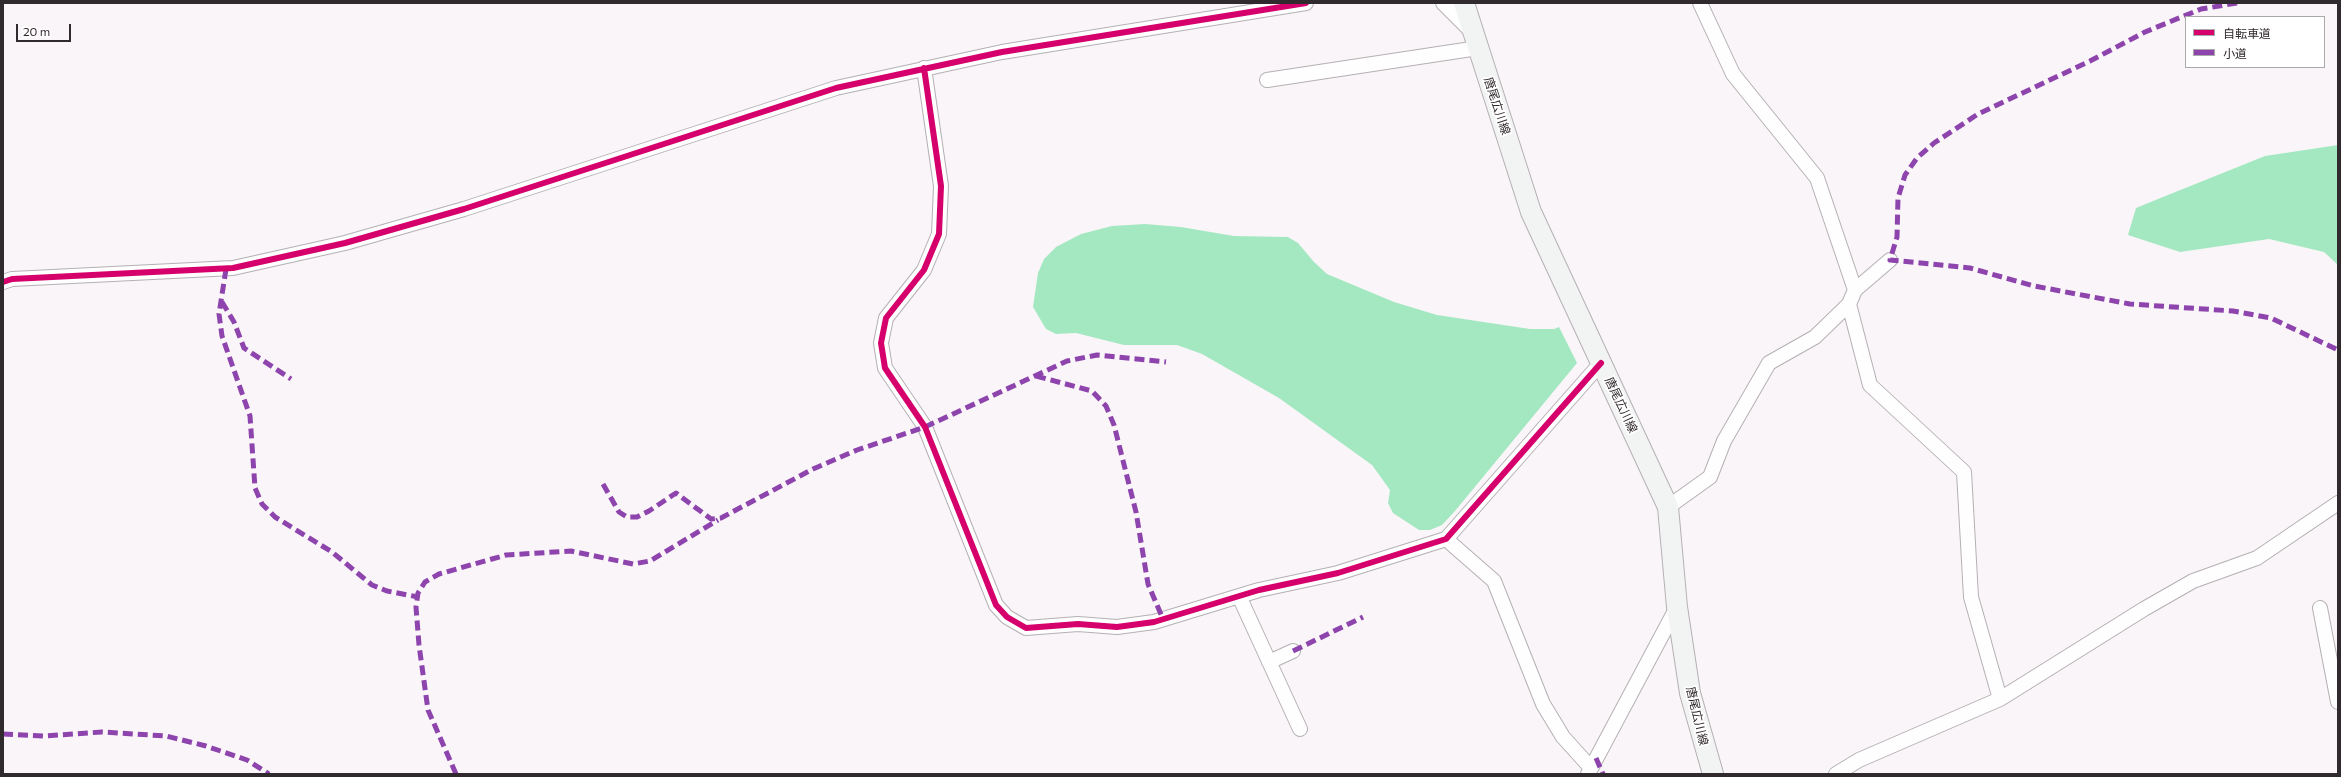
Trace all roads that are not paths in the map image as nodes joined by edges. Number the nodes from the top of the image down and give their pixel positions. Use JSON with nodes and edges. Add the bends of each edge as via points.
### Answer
{"nodes":[{"id":1,"x":1306,"y":3,"type":"edge"},
{"id":2,"x":1443,"y":3,"type":"edge"},
{"id":3,"x":1464,"y":3,"type":"edge"},
{"id":4,"x":1700,"y":3,"type":"edge"},
{"id":5,"x":1475,"y":40,"type":"junction"},
{"id":6,"x":924,"y":68,"type":"junction"},
{"id":7,"x":1267,"y":80,"type":"dead end"},
{"id":8,"x":1890,"y":260,"type":"dead end"},
{"id":9,"x":3,"y":282,"type":"edge"},
{"id":10,"x":1855,"y":290,"type":"junction"},
{"id":11,"x":1849,"y":304,"type":"junction"},
{"id":12,"x":1601,"y":363,"type":"junction"},
{"id":13,"x":2338,"y":503,"type":"edge"},
{"id":14,"x":1668,"y":507,"type":"junction"},
{"id":15,"x":1446,"y":539,"type":"junction"},
{"id":16,"x":1240,"y":596,"type":"junction"},
{"id":17,"x":1676,"y":607,"type":"junction"},
{"id":18,"x":2320,"y":608,"type":"dead end"},
{"id":19,"x":1293,"y":651,"type":"dead end"},
{"id":20,"x":1269,"y":662,"type":"junction"},
{"id":21,"x":2000,"y":699,"type":"junction"},
{"id":22,"x":2338,"y":702,"type":"edge"},
{"id":23,"x":1300,"y":729,"type":"dead end"},
{"id":24,"x":1589,"y":771,"type":"edge"},
{"id":25,"x":1713,"y":774,"type":"edge"},
{"id":26,"x":1836,"y":774,"type":"edge"}],
"edges":[{"from":1,"to":6,"type":"street","via":[[1002,52]]},
{"from":2,"to":5,"type":"street"},
{"from":3,"to":5,"type":"main road","name":"唐尾広川線"},
{"from":4,"to":10,"type":"street","via":[[1733,74],[1817,178]]},
{"from":5,"to":7,"type":"street"},
{"from":5,"to":12,"type":"main road","name":"唐尾広川線","via":[[1531,212]]},
{"from":6,"to":9,"type":"street","via":[[836,88],[472,206],[345,243],[233,268],[12,279]]},
{"from":6,"to":16,"type":"street","via":[[941,186],[939,234],[924,270],[886,318],[881,344],[886,368],[925,427],[996,605],[1007,617],[1026,628],[1078,624],[1117,627],[1154,622]]},
{"from":8,"to":10,"type":"street"},
{"from":10,"to":11,"type":"street"},
{"from":11,"to":14,"type":"street","via":[[1815,337],[1769,363],[1724,441],[1710,477]]},
{"from":11,"to":21,"type":"street","via":[[1870,385],[1964,472],[1971,597]]},
{"from":12,"to":14,"type":"main road","name":"唐尾広川線"},
{"from":12,"to":15,"type":"street"},
{"from":13,"to":21,"type":"street","via":[[2257,558],[2193,581]]},
{"from":14,"to":17,"type":"main road","name":"唐尾広川線"},
{"from":15,"to":16,"type":"street","via":[[1338,573]]},
{"from":15,"to":24,"type":"street","via":[[1494,581],[1543,704],[1563,738]]},
{"from":16,"to":20,"type":"street"},
{"from":17,"to":24,"type":"street"},
{"from":17,"to":25,"type":"main road","name":"唐尾広川線","via":[[1690,693]]},
{"from":18,"to":22,"type":"street"},
{"from":19,"to":20,"type":"street"},
{"from":20,"to":23,"type":"street"},
{"from":21,"to":26,"type":"street","via":[[1859,760]]}]}
